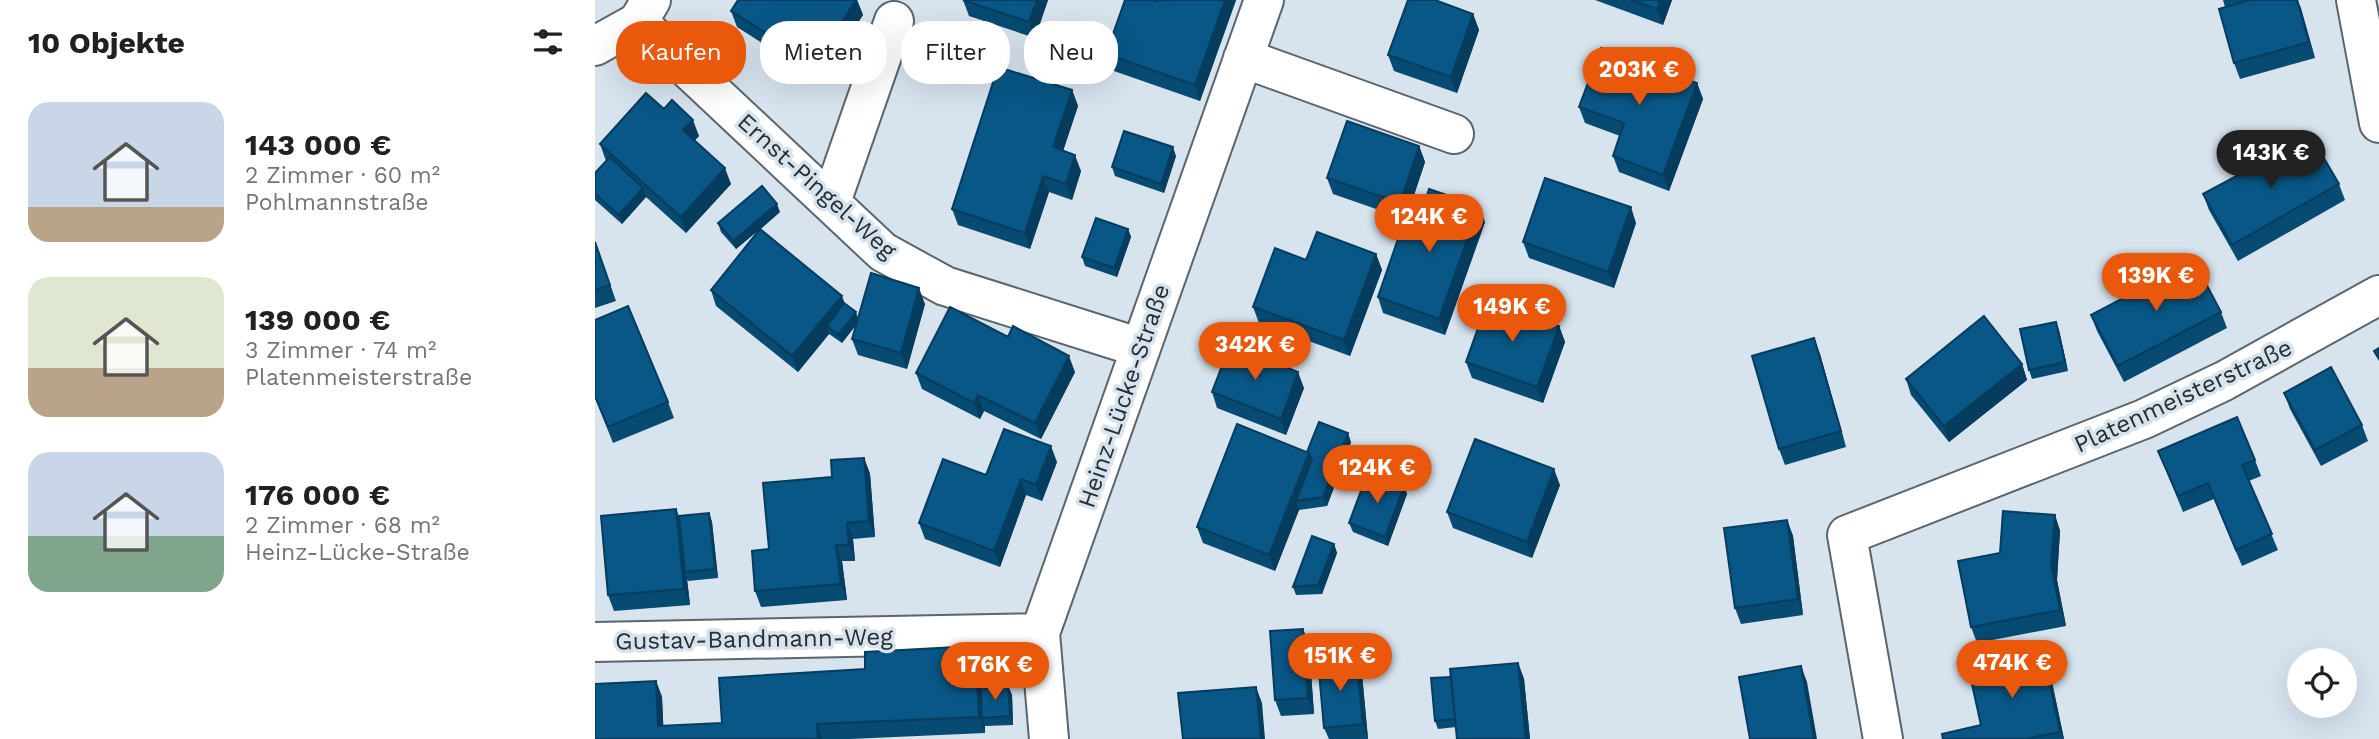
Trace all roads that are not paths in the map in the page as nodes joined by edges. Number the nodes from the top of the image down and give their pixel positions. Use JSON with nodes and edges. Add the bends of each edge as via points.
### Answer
{"nodes":[{"id":1,"x":1263,"y":0,"type":"edge"},
{"id":2,"x":2356,"y":0,"type":"edge"},
{"id":3,"x":645,"y":11,"type":"edge"},
{"id":4,"x":894,"y":21,"type":"dead end"},
{"id":5,"x":595,"y":46,"type":"edge"},
{"id":6,"x":1243,"y":58,"type":"junction"},
{"id":7,"x":2379,"y":123,"type":"edge"},
{"id":8,"x":1454,"y":134,"type":"dead end"},
{"id":9,"x":831,"y":202,"type":"junction"},
{"id":10,"x":2379,"y":295,"type":"edge"},
{"id":11,"x":1141,"y":348,"type":"junction"},
{"id":12,"x":1040,"y":633,"type":"junction"},
{"id":13,"x":595,"y":642,"type":"edge"},
{"id":14,"x":1049,"y":739,"type":"edge"},
{"id":15,"x":1883,"y":739,"type":"edge"}],
"edges":[{"from":1,"to":6,"type":"street","name":"Heinz-Lücke-Straße"},
{"from":2,"to":7,"type":"street"},
{"from":3,"to":5,"type":"street"},
{"from":3,"to":9,"type":"street","name":"Ernst-Pingel-Weg"},
{"from":4,"to":9,"type":"street"},
{"from":6,"to":8,"type":"street"},
{"from":6,"to":11,"type":"street","name":"Heinz-Lücke-Straße"},
{"from":9,"to":11,"type":"street","name":"Ernst-Pingel-Weg","via":[[883,252],[945,286]]},
{"from":10,"to":15,"type":"street","name":"Platenmeisterstraße","via":[[2224,382],[2110,433],[1847,535]]},
{"from":11,"to":12,"type":"street","name":"Heinz-Lücke-Straße"},
{"from":12,"to":13,"type":"street","name":"Gustav-Bandmann-Weg"},
{"from":12,"to":14,"type":"street","name":"Heinz-Lücke-Straße"}]}
